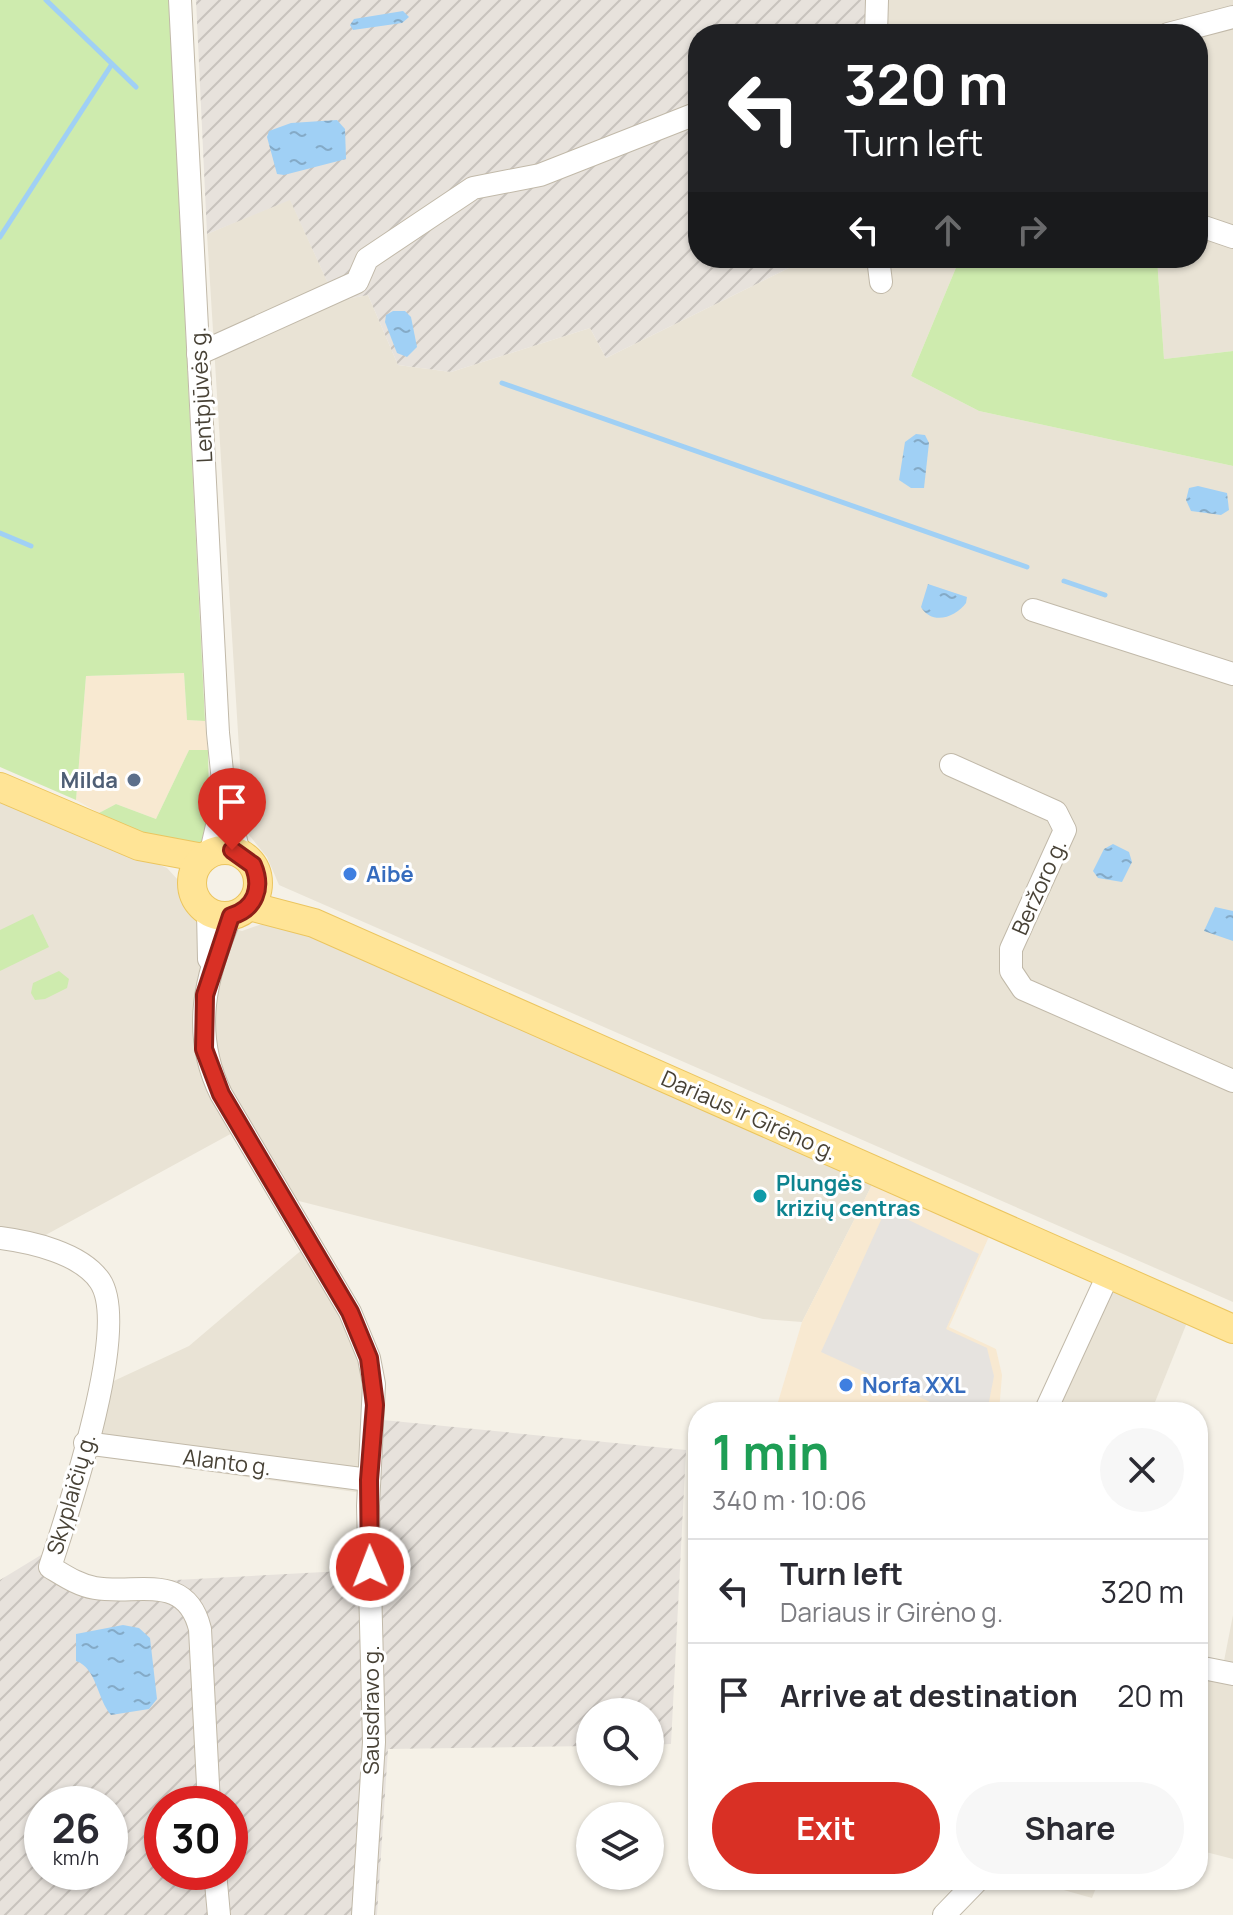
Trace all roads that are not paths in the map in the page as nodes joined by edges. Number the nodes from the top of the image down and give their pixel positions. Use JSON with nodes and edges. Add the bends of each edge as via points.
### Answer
{"nodes":[{"id":1,"x":180,"y":0,"type":"edge"},
{"id":2,"x":877,"y":0,"type":"edge"},
{"id":3,"x":1233,"y":17,"type":"edge"},
{"id":4,"x":876,"y":24,"type":"edge"},
{"id":5,"x":1206,"y":24,"type":"edge"},
{"id":6,"x":688,"y":117,"type":"edge"},
{"id":7,"x":1208,"y":228,"type":"edge"},
{"id":8,"x":1233,"y":237,"type":"edge"},
{"id":9,"x":879,"y":268,"type":"edge"},
{"id":10,"x":881,"y":282,"type":"dead end"},
{"id":11,"x":198,"y":354,"type":"junction"},
{"id":12,"x":1033,"y":610,"type":"dead end"},
{"id":13,"x":1233,"y":674,"type":"edge"},
{"id":14,"x":951,"y":765,"type":"dead end"},
{"id":15,"x":0,"y":787,"type":"edge"},
{"id":16,"x":211,"y":861,"type":"junction"},
{"id":17,"x":237,"y":905,"type":"junction"},
{"id":18,"x":1233,"y":1081,"type":"edge"},
{"id":19,"x":0,"y":1238,"type":"edge"},
{"id":20,"x":1109,"y":1273,"type":"junction"},
{"id":21,"x":1233,"y":1329,"type":"edge"},
{"id":22,"x":1050,"y":1402,"type":"edge"},
{"id":23,"x":85,"y":1443,"type":"junction"},
{"id":24,"x":369,"y":1480,"type":"junction"},
{"id":25,"x":1208,"y":1669,"type":"edge"},
{"id":26,"x":1233,"y":1674,"type":"edge"},
{"id":27,"x":208,"y":1786,"type":"edge"},
{"id":28,"x":217,"y":1890,"type":"edge"},
{"id":29,"x":968,"y":1890,"type":"edge"},
{"id":30,"x":219,"y":1915,"type":"edge"},
{"id":31,"x":363,"y":1915,"type":"edge"},
{"id":32,"x":944,"y":1915,"type":"edge"}],
"edges":[{"from":1,"to":11,"type":"street","name":"Lentpjūvės g."},
{"from":2,"to":4,"type":"street"},
{"from":3,"to":5,"type":"street"},
{"from":6,"to":11,"type":"street","via":[[540,175],[473,188],[367,259],[357,282]]},
{"from":7,"to":8,"type":"street"},
{"from":9,"to":10,"type":"street"},
{"from":11,"to":16,"type":"street","name":"Lentpjūvės g.","via":[[224,791]]},
{"from":12,"to":13,"type":"street"},
{"from":14,"to":18,"type":"street","name":"Beržoro g.","via":[[1056,812],[1065,830],[1011,949],[1011,971],[1023,989]]},
{"from":15,"to":16,"type":"main road","via":[[139,846]]},
{"from":16,"to":17,"type":"main road","name":"Dariaus ir Girėno g.","via":[[195,900]]},
{"from":16,"to":17,"type":"main road","name":"Dariaus ir Girėno g.","via":[[253,865]]},
{"from":17,"to":20,"type":"main road","name":"Dariaus ir Girėno g.","via":[[309,921]]},
{"from":17,"to":24,"type":"street","name":"Sausdravo g.","via":[[210,972],[202,1035],[213,1077],[350,1312],[369,1358],[375,1405]]},
{"from":19,"to":23,"type":"street","name":"Skyplaičių g.","via":[[49,1249],[81,1264],[99,1280],[109,1304],[110,1331]]},
{"from":20,"to":21,"type":"main road","name":"Dariaus ir Girėno g."},
{"from":20,"to":22,"type":"street"},
{"from":23,"to":24,"type":"street","name":"Alanto g."},
{"from":23,"to":27,"type":"street","name":"Skyplaičių g.","via":[[81,1472],[50,1567],[98,1589],[162,1590],[189,1604],[200,1629]]},
{"from":24,"to":31,"type":"street","name":"Sausdravo g.","via":[[374,1742]]},
{"from":25,"to":26,"type":"street"},
{"from":28,"to":30,"type":"street"},
{"from":29,"to":32,"type":"street"}]}
